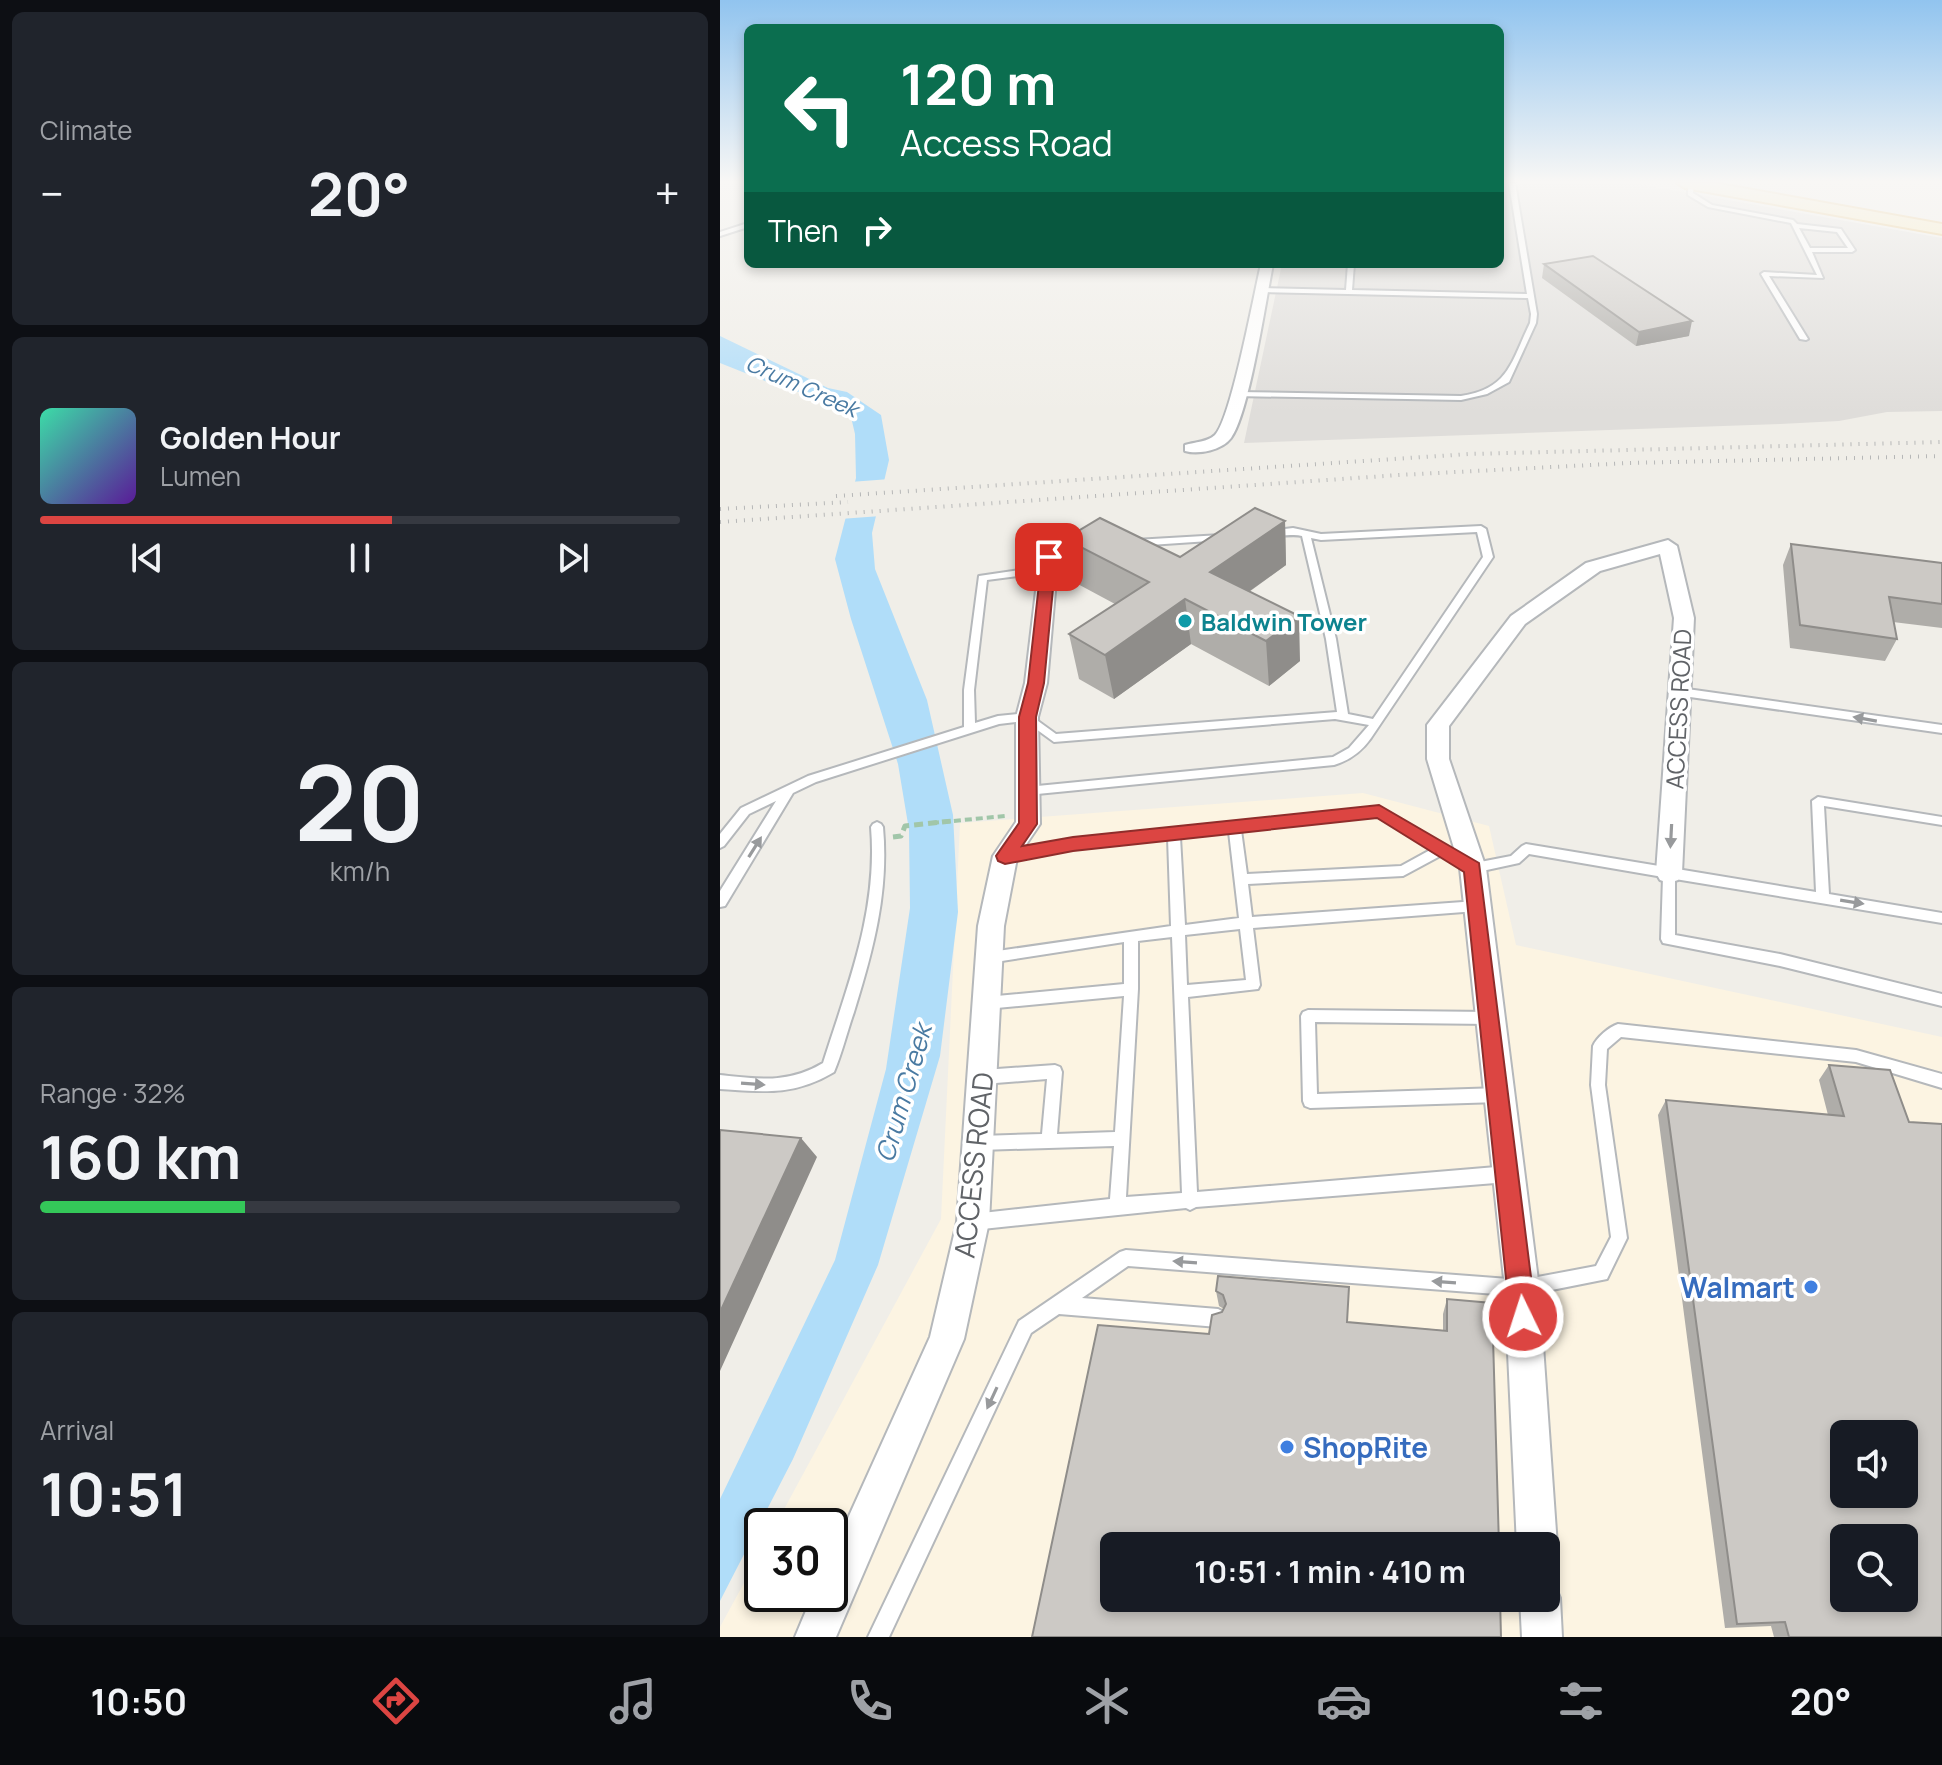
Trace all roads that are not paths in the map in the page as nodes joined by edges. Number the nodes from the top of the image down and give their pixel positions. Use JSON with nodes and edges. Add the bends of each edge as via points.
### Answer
{"nodes":[{"id":1,"x":1525,"y":259,"type":"edge"},
{"id":2,"x":1813,"y":259,"type":"edge"},
{"id":3,"x":1266,"y":268,"type":"edge"},
{"id":4,"x":1351,"y":268,"type":"edge"},
{"id":5,"x":1261,"y":290,"type":"junction"},
{"id":6,"x":1349,"y":292,"type":"junction"},
{"id":7,"x":1531,"y":296,"type":"junction"},
{"id":8,"x":1804,"y":339,"type":"dead end"},
{"id":9,"x":1238,"y":394,"type":"junction"},
{"id":10,"x":1191,"y":448,"type":"dead end"},
{"id":11,"x":1263,"y":534,"type":"edge"},
{"id":12,"x":1306,"y":534,"type":"junction"},
{"id":13,"x":1233,"y":537,"type":"edge"},
{"id":14,"x":1117,"y":544,"type":"edge"},
{"id":15,"x":1089,"y":546,"type":"edge"},
{"id":16,"x":1048,"y":563,"type":"junction"},
{"id":17,"x":1680,"y":692,"type":"junction"},
{"id":18,"x":1027,"y":717,"type":"junction"},
{"id":19,"x":1343,"y":717,"type":"junction"},
{"id":20,"x":1376,"y":723,"type":"junction"},
{"id":21,"x":970,"y":728,"type":"junction"},
{"id":22,"x":1942,"y":729,"type":"edge"},
{"id":23,"x":789,"y":790,"type":"junction"},
{"id":24,"x":1028,"y":802,"type":"junction"},
{"id":25,"x":1942,"y":821,"type":"edge"},
{"id":26,"x":877,"y":827,"type":"dead end"},
{"id":27,"x":1235,"y":827,"type":"junction"},
{"id":28,"x":1174,"y":833,"type":"junction"},
{"id":29,"x":720,"y":843,"type":"edge"},
{"id":30,"x":1443,"y":849,"type":"junction"},
{"id":31,"x":1005,"y":856,"type":"junction"},
{"id":32,"x":1473,"y":868,"type":"junction"},
{"id":33,"x":1669,"y":873,"type":"junction"},
{"id":34,"x":1241,"y":879,"type":"junction"},
{"id":35,"x":1823,"y":897,"type":"junction"},
{"id":36,"x":720,"y":902,"type":"edge"},
{"id":37,"x":1477,"y":906,"type":"junction"},
{"id":38,"x":1942,"y":918,"type":"edge"},
{"id":39,"x":1246,"y":923,"type":"junction"},
{"id":40,"x":1178,"y":930,"type":"junction"},
{"id":41,"x":1131,"y":936,"type":"junction"},
{"id":42,"x":989,"y":957,"type":"junction"},
{"id":43,"x":1131,"y":989,"type":"junction"},
{"id":44,"x":1181,"y":992,"type":"junction"},
{"id":45,"x":1942,"y":1000,"type":"edge"},
{"id":46,"x":986,"y":1003,"type":"junction"},
{"id":47,"x":1490,"y":1018,"type":"junction"},
{"id":48,"x":983,"y":1077,"type":"junction"},
{"id":49,"x":1942,"y":1081,"type":"edge"},
{"id":50,"x":720,"y":1082,"type":"edge"},
{"id":51,"x":1499,"y":1095,"type":"junction"},
{"id":52,"x":1122,"y":1139,"type":"junction"},
{"id":53,"x":1049,"y":1140,"type":"junction"},
{"id":54,"x":980,"y":1143,"type":"junction"},
{"id":55,"x":1508,"y":1174,"type":"junction"},
{"id":56,"x":1190,"y":1202,"type":"junction"},
{"id":57,"x":1118,"y":1206,"type":"junction"},
{"id":58,"x":973,"y":1222,"type":"junction"},
{"id":59,"x":1522,"y":1288,"type":"junction"},
{"id":60,"x":1057,"y":1305,"type":"junction"},
{"id":61,"x":1218,"y":1318,"type":"edge"},
{"id":62,"x":1536,"y":1532,"type":"edge"},
{"id":63,"x":1541,"y":1612,"type":"edge"},
{"id":64,"x":815,"y":1637,"type":"edge"},
{"id":65,"x":878,"y":1637,"type":"edge"},
{"id":66,"x":1542,"y":1637,"type":"edge"}],
"edges":[{"from":1,"to":7,"type":"lane"},
{"from":2,"to":8,"type":"lane","via":[[1821,277],[1764,274]]},
{"from":3,"to":5,"type":"street"},
{"from":4,"to":6,"type":"lane"},
{"from":5,"to":6,"type":"lane"},
{"from":5,"to":9,"type":"street"},
{"from":6,"to":7,"type":"lane"},
{"from":7,"to":9,"type":"lane","via":[[1533,323],[1506,380],[1480,396]]},
{"from":9,"to":10,"type":"street","via":[[1224,436]]},
{"from":11,"to":12,"type":"lane"},
{"from":12,"to":19,"type":"lane"},
{"from":12,"to":20,"type":"lane","via":[[1481,529],[1488,557]]},
{"from":13,"to":14,"type":"lane"},
{"from":15,"to":16,"type":"lane"},
{"from":16,"to":18,"type":"street","name":"ACCESS ROAD","via":[[1036,683]]},
{"from":16,"to":21,"type":"lane","via":[[982,578],[969,690]]},
{"from":22,"to":17,"type":"lane","one_way":true},
{"from":17,"to":32,"type":"street","name":"ACCESS ROAD","via":[[1684,618],[1668,546],[1593,567],[1518,620],[1438,725],[1438,759]]},
{"from":17,"to":33,"type":"street","name":"ACCESS ROAD","one_way":true},
{"from":18,"to":19,"type":"lane","via":[[1054,738]]},
{"from":18,"to":21,"type":"lane"},
{"from":18,"to":24,"type":"street","name":"ACCESS ROAD"},
{"from":19,"to":20,"type":"lane"},
{"from":20,"to":24,"type":"lane","via":[[1359,747],[1334,761]]},
{"from":21,"to":23,"type":"lane","via":[[836,769]]},
{"from":23,"to":29,"type":"lane","via":[[745,811]]},
{"from":36,"to":23,"type":"lane","one_way":true},
{"from":24,"to":31,"type":"street","name":"ACCESS ROAD","via":[[1028,824]]},
{"from":25,"to":35,"type":"lane","via":[[1818,801]]},
{"from":50,"to":26,"type":"lane","one_way":true,"via":[[786,1087],[829,1067],[869,931],[879,872]]},
{"from":27,"to":28,"type":"lane"},
{"from":27,"to":30,"type":"lane","via":[[1379,811]]},
{"from":27,"to":34,"type":"lane"},
{"from":28,"to":31,"type":"lane"},
{"from":28,"to":40,"type":"lane"},
{"from":30,"to":32,"type":"lane"},
{"from":30,"to":34,"type":"lane","via":[[1403,871]]},
{"from":31,"to":42,"type":"street","name":"ACCESS ROAD"},
{"from":32,"to":33,"type":"lane","via":[[1515,860],[1526,849]]},
{"from":32,"to":37,"type":"street"},
{"from":33,"to":35,"type":"lane"},
{"from":33,"to":45,"type":"lane","via":[[1668,939]]},
{"from":34,"to":39,"type":"lane"},
{"from":35,"to":38,"type":"lane","one_way":true},
{"from":37,"to":39,"type":"lane"},
{"from":37,"to":47,"type":"street"},
{"from":39,"to":40,"type":"lane"},
{"from":39,"to":44,"type":"lane","via":[[1253,985]]},
{"from":40,"to":41,"type":"lane"},
{"from":40,"to":44,"type":"lane"},
{"from":41,"to":42,"type":"lane"},
{"from":41,"to":43,"type":"lane"},
{"from":42,"to":46,"type":"street","name":"ACCESS ROAD"},
{"from":43,"to":46,"type":"lane"},
{"from":43,"to":52,"type":"lane"},
{"from":44,"to":56,"type":"lane"},
{"from":46,"to":48,"type":"street","name":"ACCESS ROAD"},
{"from":47,"to":51,"type":"street"},
{"from":47,"to":51,"type":"lane","via":[[1308,1016],[1310,1101]]},
{"from":48,"to":53,"type":"lane","via":[[1055,1072]]},
{"from":48,"to":54,"type":"street","name":"ACCESS ROAD"},
{"from":49,"to":59,"type":"lane","via":[[1856,1056],[1618,1030],[1600,1046],[1598,1085],[1619,1238],[1601,1273]]},
{"from":51,"to":55,"type":"street"},
{"from":52,"to":53,"type":"lane"},
{"from":52,"to":57,"type":"lane"},
{"from":53,"to":54,"type":"lane"},
{"from":54,"to":58,"type":"street","name":"ACCESS ROAD"},
{"from":55,"to":56,"type":"lane"},
{"from":55,"to":59,"type":"street"},
{"from":56,"to":57,"type":"lane"},
{"from":57,"to":58,"type":"lane"},
{"from":58,"to":64,"type":"street","name":"ACCESS ROAD","via":[[947,1339]]},
{"from":59,"to":60,"type":"lane","one_way":true,"via":[[1126,1258]]},
{"from":59,"to":62,"type":"street"},
{"from":60,"to":61,"type":"lane"},
{"from":60,"to":65,"type":"lane","one_way":true,"via":[[1025,1327]]},
{"from":63,"to":66,"type":"street"}]}
